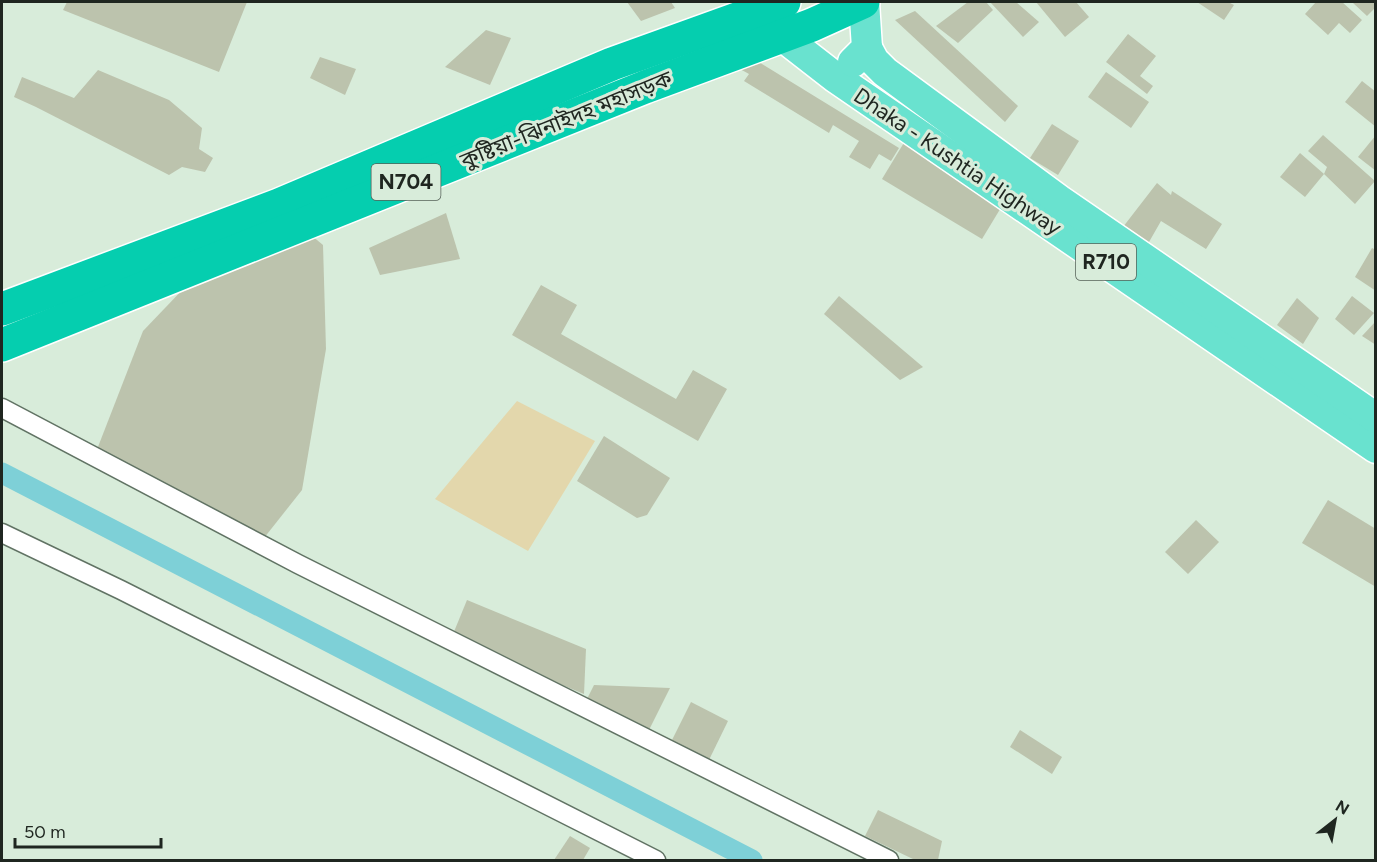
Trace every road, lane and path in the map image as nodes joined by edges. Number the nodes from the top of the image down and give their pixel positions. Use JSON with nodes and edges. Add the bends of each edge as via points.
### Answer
{"nodes":[{"id":1,"x":863,"y":2,"type":"edge"},
{"id":2,"x":774,"y":5,"type":"edge"},
{"id":3,"x":782,"y":36,"type":"junction"},
{"id":4,"x":867,"y":48,"type":"junction"},
{"id":5,"x":836,"y":78,"type":"junction"},
{"id":6,"x":267,"y":224,"type":"junction"},
{"id":7,"x":2,"y":309,"type":"edge"},
{"id":8,"x":2,"y":345,"type":"edge"},
{"id":9,"x":2,"y":408,"type":"edge"},
{"id":10,"x":1373,"y":433,"type":"edge"},
{"id":11,"x":2,"y":533,"type":"edge"},
{"id":12,"x":656,"y":861,"type":"edge"},
{"id":13,"x":889,"y":861,"type":"edge"}],
"edges":[{"from":1,"to":3,"type":"highway","name":"কুষ্টিয়া-ঝিনাইদহ মহাসড়ক","number":"N704"},
{"from":1,"to":4,"type":"main road"},
{"from":2,"to":3,"type":"main road","name":"Dhaka - Kushtia Highway","number":"R710"},
{"from":2,"to":6,"type":"highway","name":"কুষ্টিয়া-ঝিনাইদহ মহাসড়ক","number":"N704","via":[[612,64]]},
{"from":3,"to":5,"type":"main road","name":"Dhaka - Kushtia Highway","number":"R710"},
{"from":3,"to":6,"type":"highway","name":"কুষ্টিয়া-ঝিনাইদহ মহাসড়ক","number":"N704"},
{"from":4,"to":5,"type":"main road","name":"Dhaka - Kushtia Highway"},
{"from":4,"to":10,"type":"main road","name":"Dhaka - Kushtia Highway","number":"R710","via":[[885,72]]},
{"from":5,"to":10,"type":"main road","name":"Dhaka - Kushtia Highway","number":"R710"},
{"from":6,"to":7,"type":"highway","name":"কুষ্টিয়া-ঝিনাইদহ মহাসড়ক","number":"N704"},
{"from":6,"to":8,"type":"highway","name":"কুষ্টিয়া-ঝিনাইদহ মহাসড়ক","number":"N704"},
{"from":9,"to":13,"type":"street","via":[[298,564]]},
{"from":11,"to":12,"type":"street"}]}
